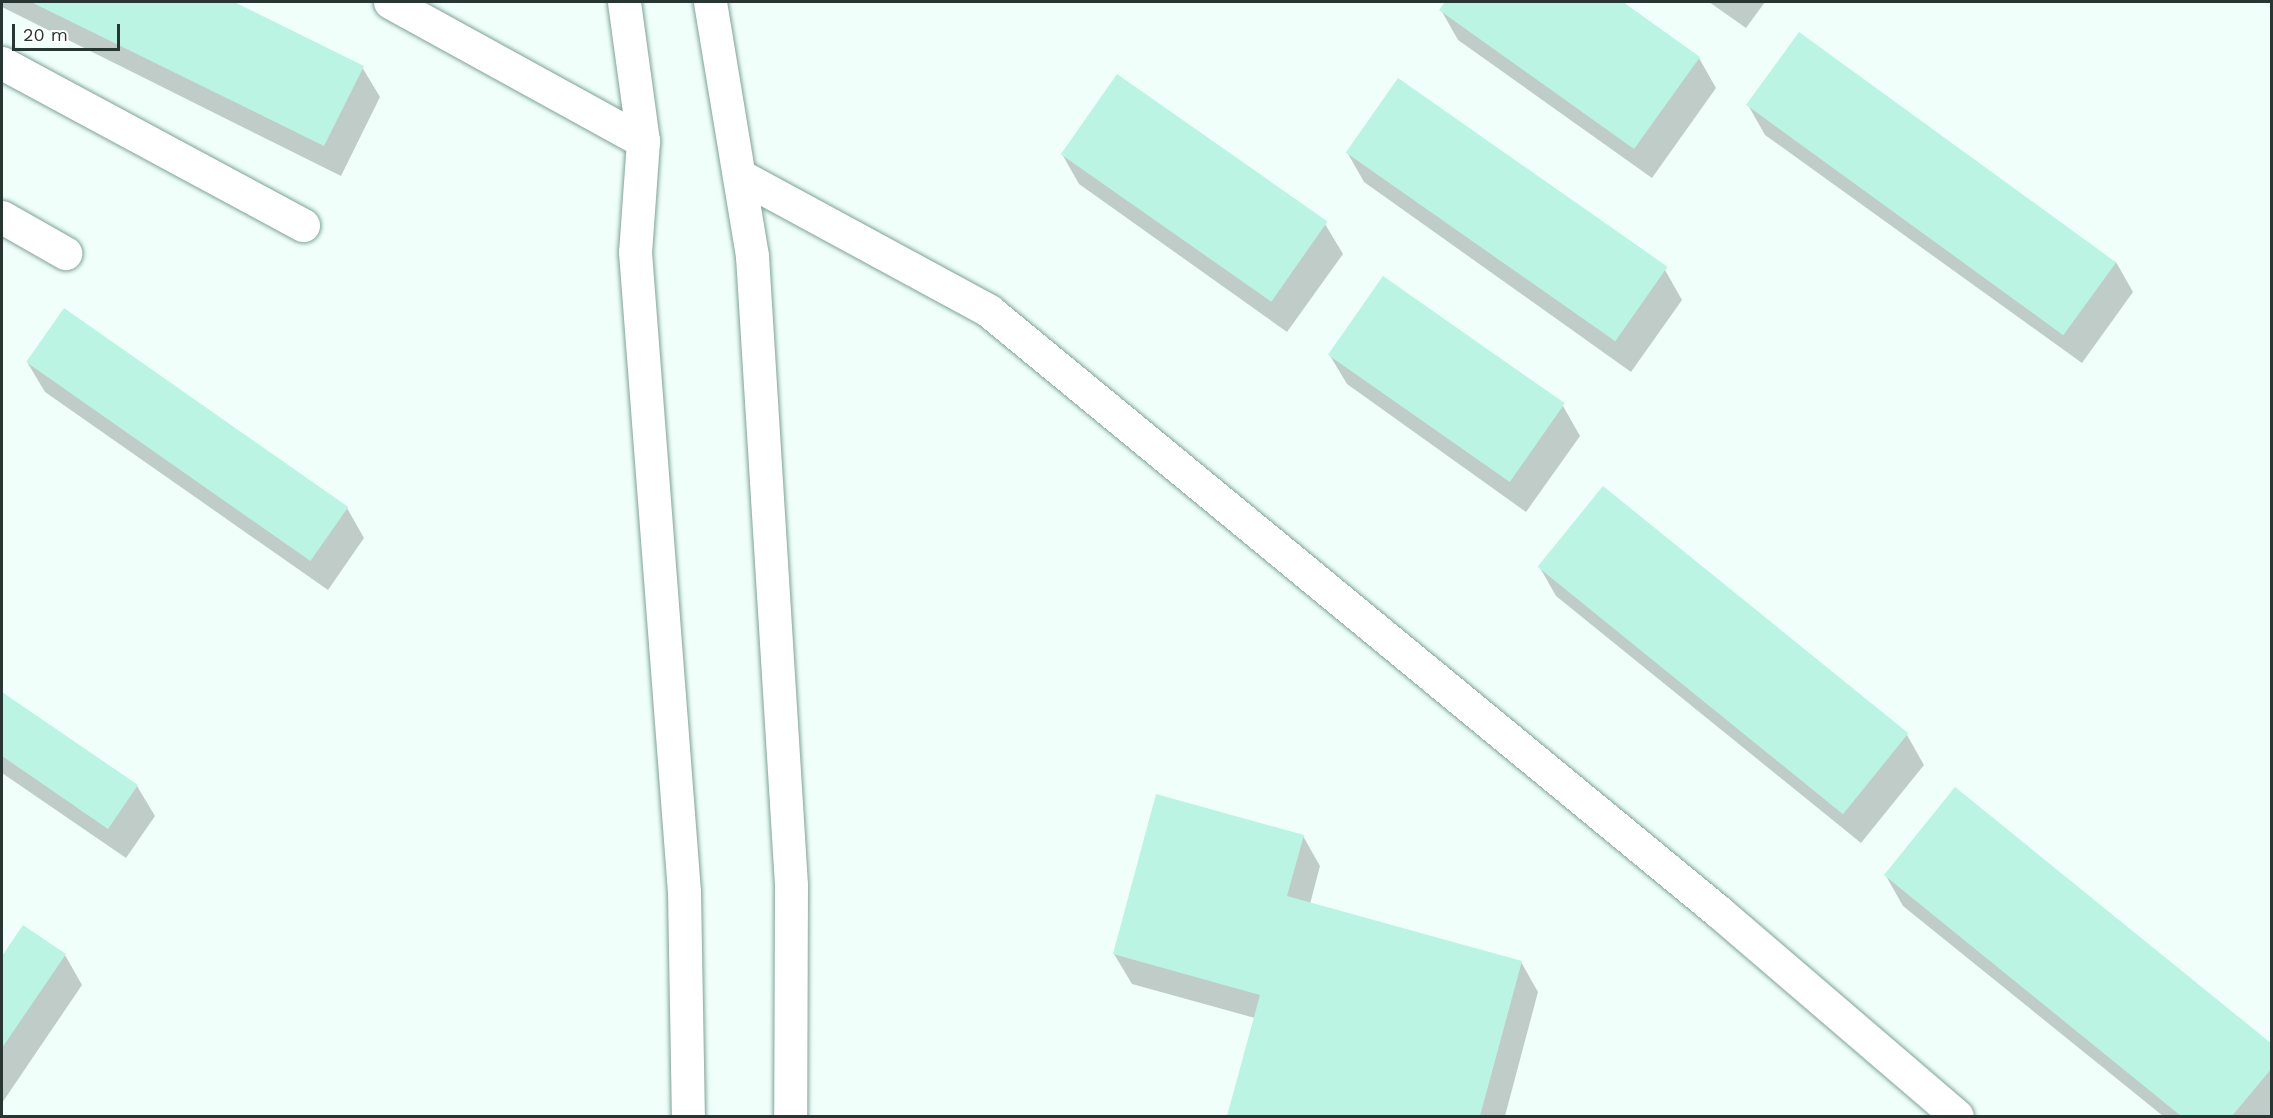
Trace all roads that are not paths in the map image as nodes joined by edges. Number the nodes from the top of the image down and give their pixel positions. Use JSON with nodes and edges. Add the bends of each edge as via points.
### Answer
{"nodes":[{"id":1,"x":390,"y":2,"type":"edge"},
{"id":2,"x":624,"y":2,"type":"edge"},
{"id":3,"x":710,"y":2,"type":"edge"},
{"id":4,"x":2,"y":63,"type":"edge"},
{"id":5,"x":643,"y":141,"type":"junction"},
{"id":6,"x":739,"y":175,"type":"junction"},
{"id":7,"x":2,"y":217,"type":"edge"},
{"id":8,"x":303,"y":225,"type":"dead end"},
{"id":9,"x":65,"y":253,"type":"dead end"},
{"id":10,"x":688,"y":1116,"type":"edge"},
{"id":11,"x":790,"y":1116,"type":"edge"},
{"id":12,"x":1957,"y":1116,"type":"edge"}],
"edges":[{"from":1,"to":5,"type":"street"},
{"from":2,"to":5,"type":"street"},
{"from":3,"to":6,"type":"street"},
{"from":4,"to":8,"type":"street"},
{"from":5,"to":10,"type":"street","via":[[635,252],[684,892]]},
{"from":6,"to":11,"type":"street","via":[[752,256],[791,885]]},
{"from":6,"to":12,"type":"street","via":[[989,311],[1710,904]]},
{"from":7,"to":9,"type":"street"}]}
